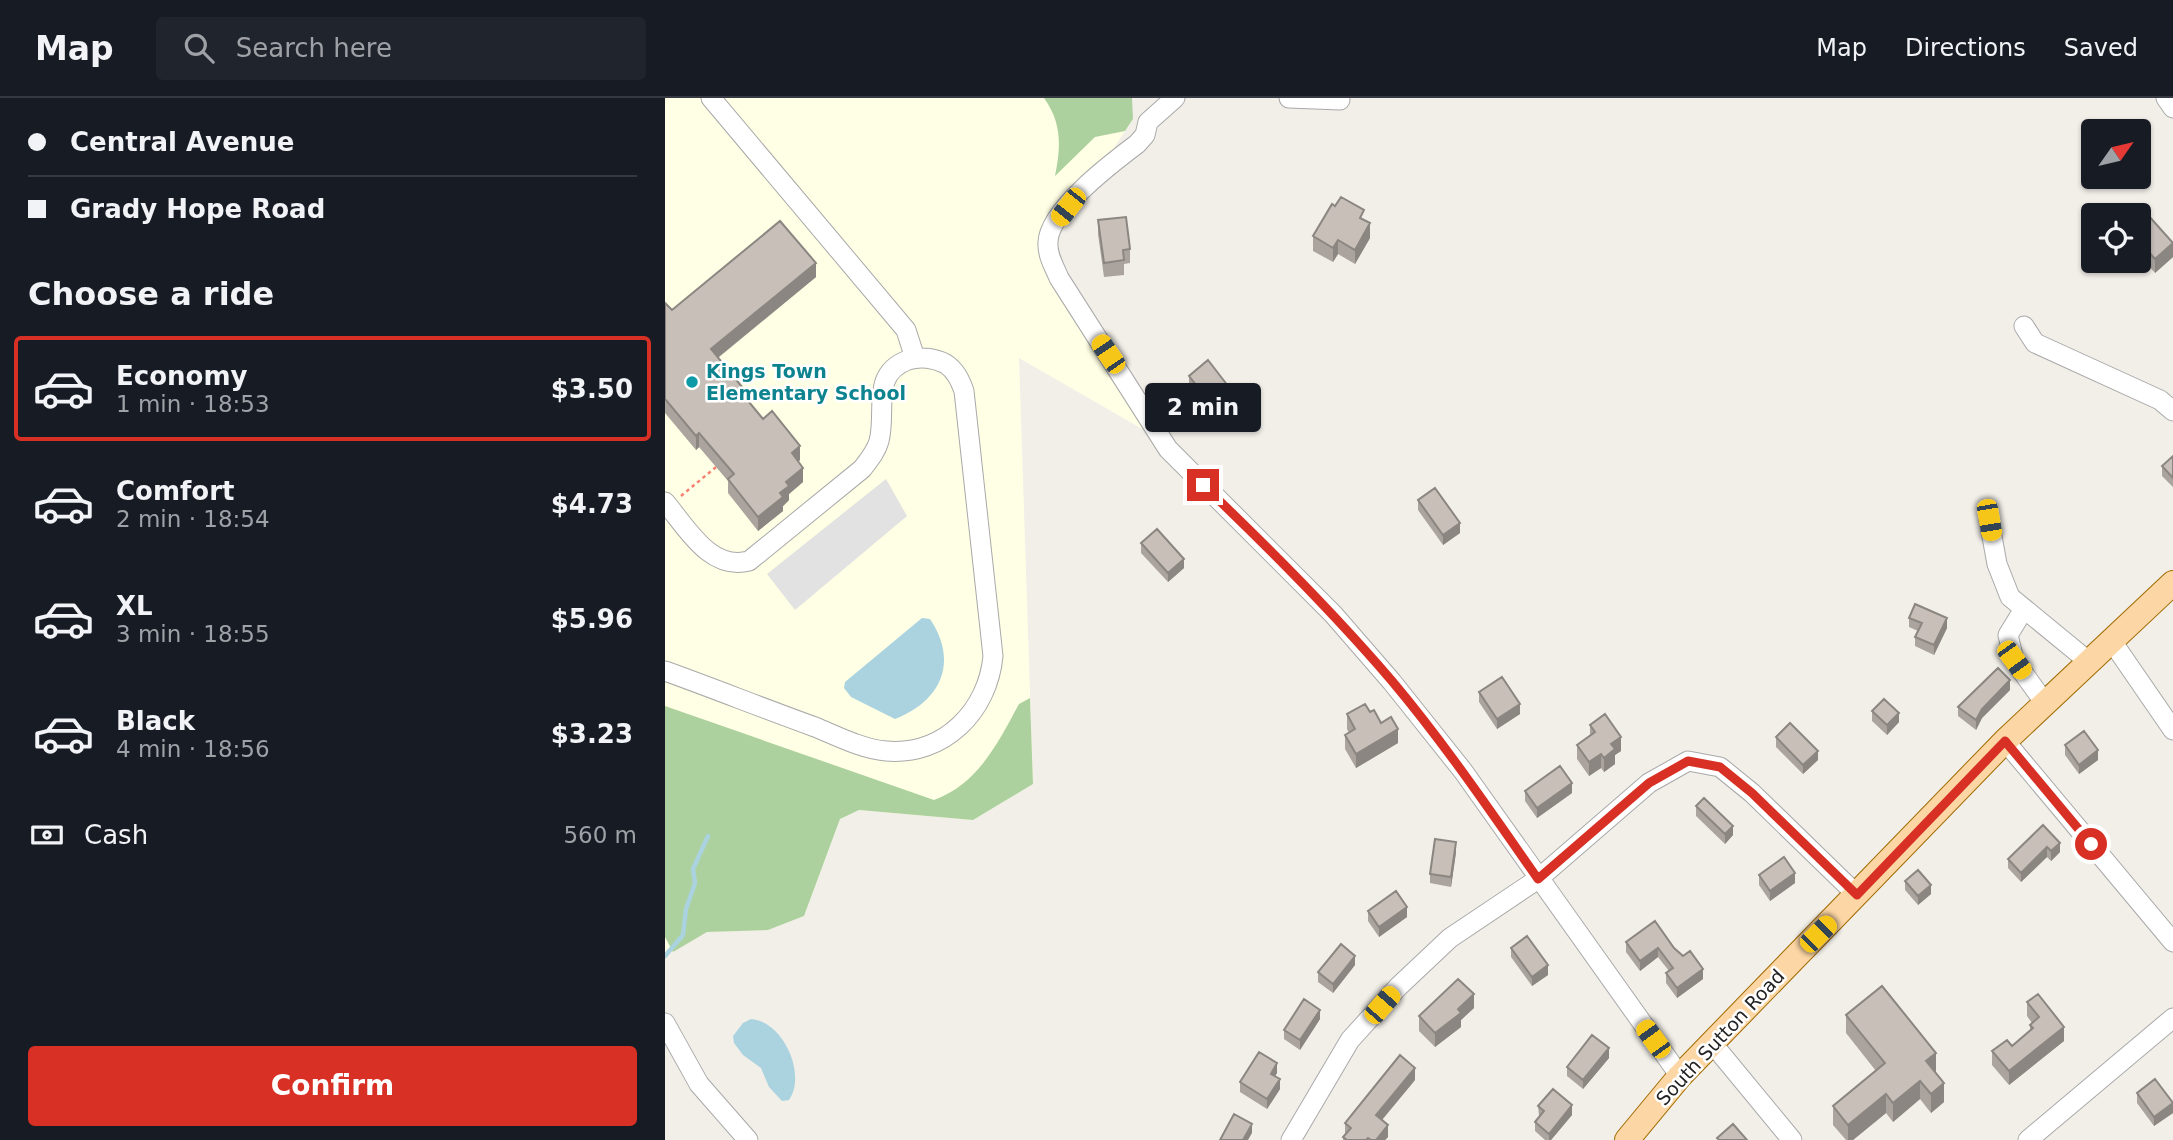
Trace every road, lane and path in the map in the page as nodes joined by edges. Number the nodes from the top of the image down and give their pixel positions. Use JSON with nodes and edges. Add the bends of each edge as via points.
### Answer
{"nodes":[{"id":1,"x":711,"y":98,"type":"edge"},
{"id":2,"x":1175,"y":98,"type":"edge"},
{"id":3,"x":1289,"y":98,"type":"edge"},
{"id":4,"x":2166,"y":98,"type":"edge"},
{"id":5,"x":1340,"y":100,"type":"dead end"},
{"id":6,"x":2173,"y":108,"type":"edge"},
{"id":7,"x":2024,"y":326,"type":"dead end"},
{"id":8,"x":915,"y":358,"type":"junction"},
{"id":9,"x":2173,"y":411,"type":"edge"},
{"id":10,"x":716,"y":467,"type":"edge"},
{"id":11,"x":673,"y":499,"type":"edge"},
{"id":12,"x":1989,"y":520,"type":"dead end"},
{"id":13,"x":2173,"y":583,"type":"edge"},
{"id":14,"x":2024,"y":609,"type":"junction"},
{"id":15,"x":2111,"y":640,"type":"junction"},
{"id":16,"x":2088,"y":661,"type":"junction"},
{"id":17,"x":665,"y":671,"type":"edge"},
{"id":18,"x":2044,"y":702,"type":"junction"},
{"id":19,"x":2173,"y":730,"type":"edge"},
{"id":20,"x":2005,"y":741,"type":"junction"},
{"id":21,"x":1538,"y":879,"type":"junction"},
{"id":22,"x":1857,"y":895,"type":"junction"},
{"id":23,"x":2173,"y":942,"type":"edge"},
{"id":24,"x":2173,"y":1018,"type":"edge"},
{"id":25,"x":665,"y":1023,"type":"edge"},
{"id":26,"x":1712,"y":1043,"type":"junction"},
{"id":27,"x":1680,"y":1076,"type":"junction"},
{"id":28,"x":748,"y":1140,"type":"edge"},
{"id":29,"x":1291,"y":1140,"type":"edge"},
{"id":30,"x":1627,"y":1140,"type":"edge"},
{"id":31,"x":1792,"y":1140,"type":"edge"},
{"id":32,"x":2028,"y":1140,"type":"edge"}],
"edges":[{"from":1,"to":8,"type":"street","via":[[906,330]]},
{"from":2,"to":21,"type":"street","via":[[1148,122],[1137,144],[1079,191],[1048,238],[1048,254],[1059,278],[1168,449],[1277,556],[1392,682],[1463,771]]},
{"from":3,"to":5,"type":"street"},
{"from":4,"to":6,"type":"street"},
{"from":7,"to":9,"type":"street","via":[[2035,343],[2160,400]]},
{"from":8,"to":11,"type":"street","via":[[900,364],[883,383],[881,432],[862,469],[749,561],[733,564],[712,556]]},
{"from":8,"to":17,"type":"street","via":[[945,364],[964,391],[993,656],[989,683],[976,709],[936,742],[886,751]]},
{"from":10,"to":11,"type":"path"},
{"from":12,"to":14,"type":"street","via":[[2001,575],[2010,597]]},
{"from":13,"to":15,"type":"main road","name":"South Sutton Road"},
{"from":14,"to":16,"type":"street"},
{"from":14,"to":18,"type":"street","via":[[2008,635],[2014,660]]},
{"from":15,"to":16,"type":"main road","name":"South Sutton Road"},
{"from":15,"to":19,"type":"street"},
{"from":16,"to":18,"type":"main road","name":"South Sutton Road"},
{"from":18,"to":20,"type":"main road","name":"South Sutton Road"},
{"from":20,"to":22,"type":"main road","name":"South Sutton Road"},
{"from":20,"to":23,"type":"street"},
{"from":21,"to":22,"type":"street","via":[[1649,783],[1688,761],[1720,767]]},
{"from":21,"to":27,"type":"street"},
{"from":21,"to":29,"type":"street","via":[[1450,938],[1398,987],[1350,1040]]},
{"from":22,"to":26,"type":"main road","name":"South Sutton Road"},
{"from":24,"to":32,"type":"street"},
{"from":25,"to":28,"type":"street","via":[[699,1084]]},
{"from":26,"to":27,"type":"main road","name":"South Sutton Road"},
{"from":26,"to":31,"type":"street"},
{"from":27,"to":30,"type":"main road","name":"South Sutton Road"}]}
